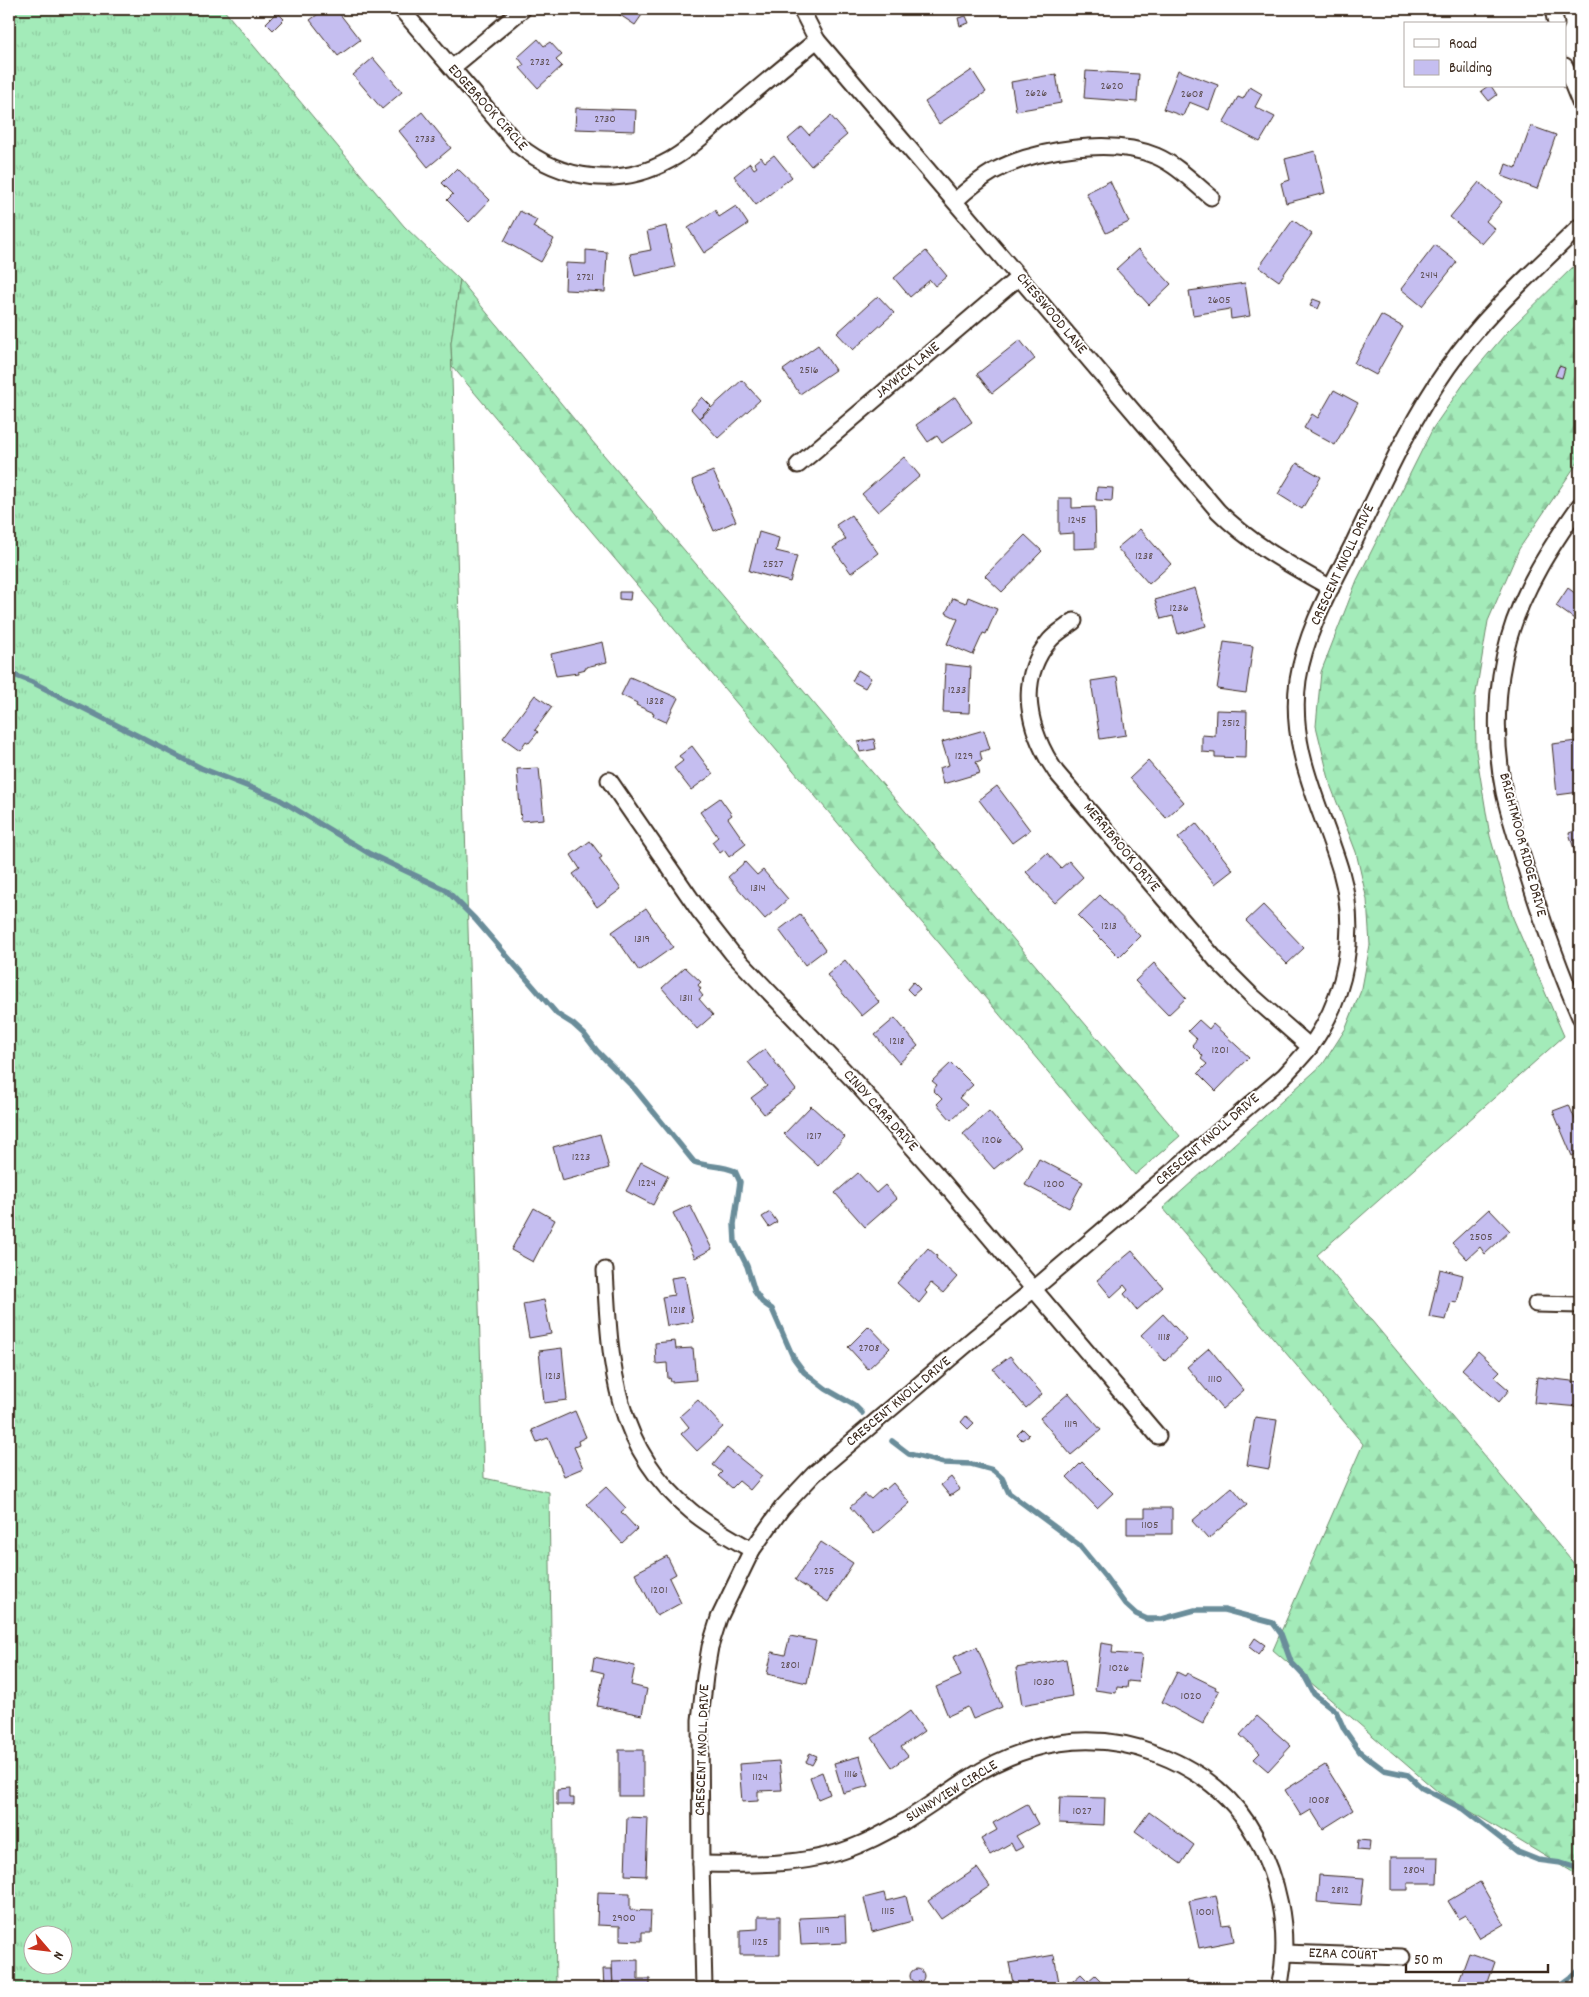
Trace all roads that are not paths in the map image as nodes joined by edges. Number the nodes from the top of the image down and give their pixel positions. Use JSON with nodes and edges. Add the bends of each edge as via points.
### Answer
{"nodes":[{"id":1,"x":401,"y":9,"type":"edge"},
{"id":2,"x":523,"y":9,"type":"edge"},
{"id":3,"x":801,"y":9,"type":"edge"},
{"id":4,"x":1553,"y":9,"type":"edge"},
{"id":5,"x":1556,"y":22,"type":"edge"},
{"id":6,"x":816,"y":40,"type":"junction"},
{"id":7,"x":452,"y":68,"type":"junction"},
{"id":8,"x":1566,"y":68,"type":"edge"},
{"id":9,"x":1580,"y":103,"type":"edge"},
{"id":10,"x":1211,"y":197,"type":"dead end"},
{"id":11,"x":955,"y":201,"type":"junction"},
{"id":12,"x":1580,"y":226,"type":"edge"},
{"id":13,"x":1019,"y":277,"type":"junction"},
{"id":14,"x":798,"y":464,"type":"dead end"},
{"id":15,"x":1578,"y":514,"type":"edge"},
{"id":16,"x":1331,"y":588,"type":"junction"},
{"id":17,"x":1074,"y":620,"type":"dead end"},
{"id":18,"x":609,"y":780,"type":"dead end"},
{"id":19,"x":1580,"y":1017,"type":"edge"},
{"id":20,"x":1310,"y":1047,"type":"junction"},
{"id":21,"x":605,"y":1270,"type":"dead end"},
{"id":22,"x":1034,"y":1289,"type":"junction"},
{"id":23,"x":1536,"y":1304,"type":"dead end"},
{"id":24,"x":1580,"y":1305,"type":"edge"},
{"id":25,"x":1158,"y":1436,"type":"dead end"},
{"id":26,"x":752,"y":1550,"type":"junction"},
{"id":27,"x":701,"y":1864,"type":"junction"},
{"id":28,"x":1284,"y":1953,"type":"junction"},
{"id":29,"x":1402,"y":1957,"type":"dead end"},
{"id":30,"x":704,"y":1988,"type":"edge"},
{"id":31,"x":1279,"y":1988,"type":"edge"}],
"edges":[{"from":1,"to":7,"type":"street","name":"EDGEBROOK CIRCLE"},
{"from":2,"to":7,"type":"street"},
{"from":3,"to":6,"type":"street","name":"CHESSWOOD LANE"},
{"from":4,"to":5,"type":"street"},
{"from":6,"to":7,"type":"street","name":"EDGEBROOK CIRCLE","via":[[683,151],[632,176],[576,175],[553,168],[529,154]]},
{"from":6,"to":11,"type":"street","name":"CHESSWOOD LANE"},
{"from":8,"to":9,"type":"street"},
{"from":10,"to":11,"type":"street","via":[[1158,156],[1106,146],[1027,158],[994,171]]},
{"from":11,"to":13,"type":"street","name":"CHESSWOOD LANE"},
{"from":12,"to":16,"type":"street","name":"CRESCENT KNOLL DRIVE","via":[[1496,307],[1448,367],[1404,439]]},
{"from":13,"to":14,"type":"street","name":"JAYWICK LANE"},
{"from":13,"to":16,"type":"street","name":"CHESSWOOD LANE","via":[[1236,529],[1264,550]]},
{"from":15,"to":19,"type":"street","name":"BRIGHTMOOR RIDGE DRIVE","via":[[1538,569],[1515,621],[1504,658],[1498,726],[1504,793],[1518,843],[1541,918]]},
{"from":16,"to":20,"type":"street","name":"CRESCENT KNOLL DRIVE","via":[[1315,620],[1302,661],[1298,681],[1298,731],[1309,784],[1341,872],[1346,899],[1348,951],[1335,1003]]},
{"from":17,"to":20,"type":"street","name":"MERRIBROOK DRIVE","via":[[1051,638],[1033,671],[1029,711],[1042,752],[1217,961]]},
{"from":18,"to":22,"type":"street","name":"CINDY CARR DRIVE","via":[[732,953],[855,1082]]},
{"from":20,"to":22,"type":"street","name":"CRESCENT KNOLL DRIVE","via":[[1284,1076]]},
{"from":21,"to":26,"type":"street","via":[[612,1367],[620,1404],[643,1456],[670,1492],[690,1511]]},
{"from":22,"to":25,"type":"street","name":"CINDY CARR DRIVE"},
{"from":22,"to":26,"type":"street","name":"CRESCENT KNOLL DRIVE","via":[[814,1474],[782,1508]]},
{"from":23,"to":24,"type":"street"},
{"from":26,"to":27,"type":"street","name":"CRESCENT KNOLL DRIVE","via":[[719,1618],[705,1676],[700,1720]]},
{"from":27,"to":28,"type":"street","name":"SUNNYVIEW CIRCLE","via":[[749,1865],[806,1859],[850,1849],[893,1829],[998,1762],[1073,1740],[1115,1742],[1137,1746],[1196,1772],[1233,1804],[1254,1834],[1273,1878],[1284,1924]]},
{"from":27,"to":30,"type":"street","name":"CRESCENT KNOLL DRIVE"},
{"from":28,"to":29,"type":"street","name":"EZRA COURT"},
{"from":28,"to":31,"type":"street","name":"SUNNYVIEW CIRCLE"}]}
